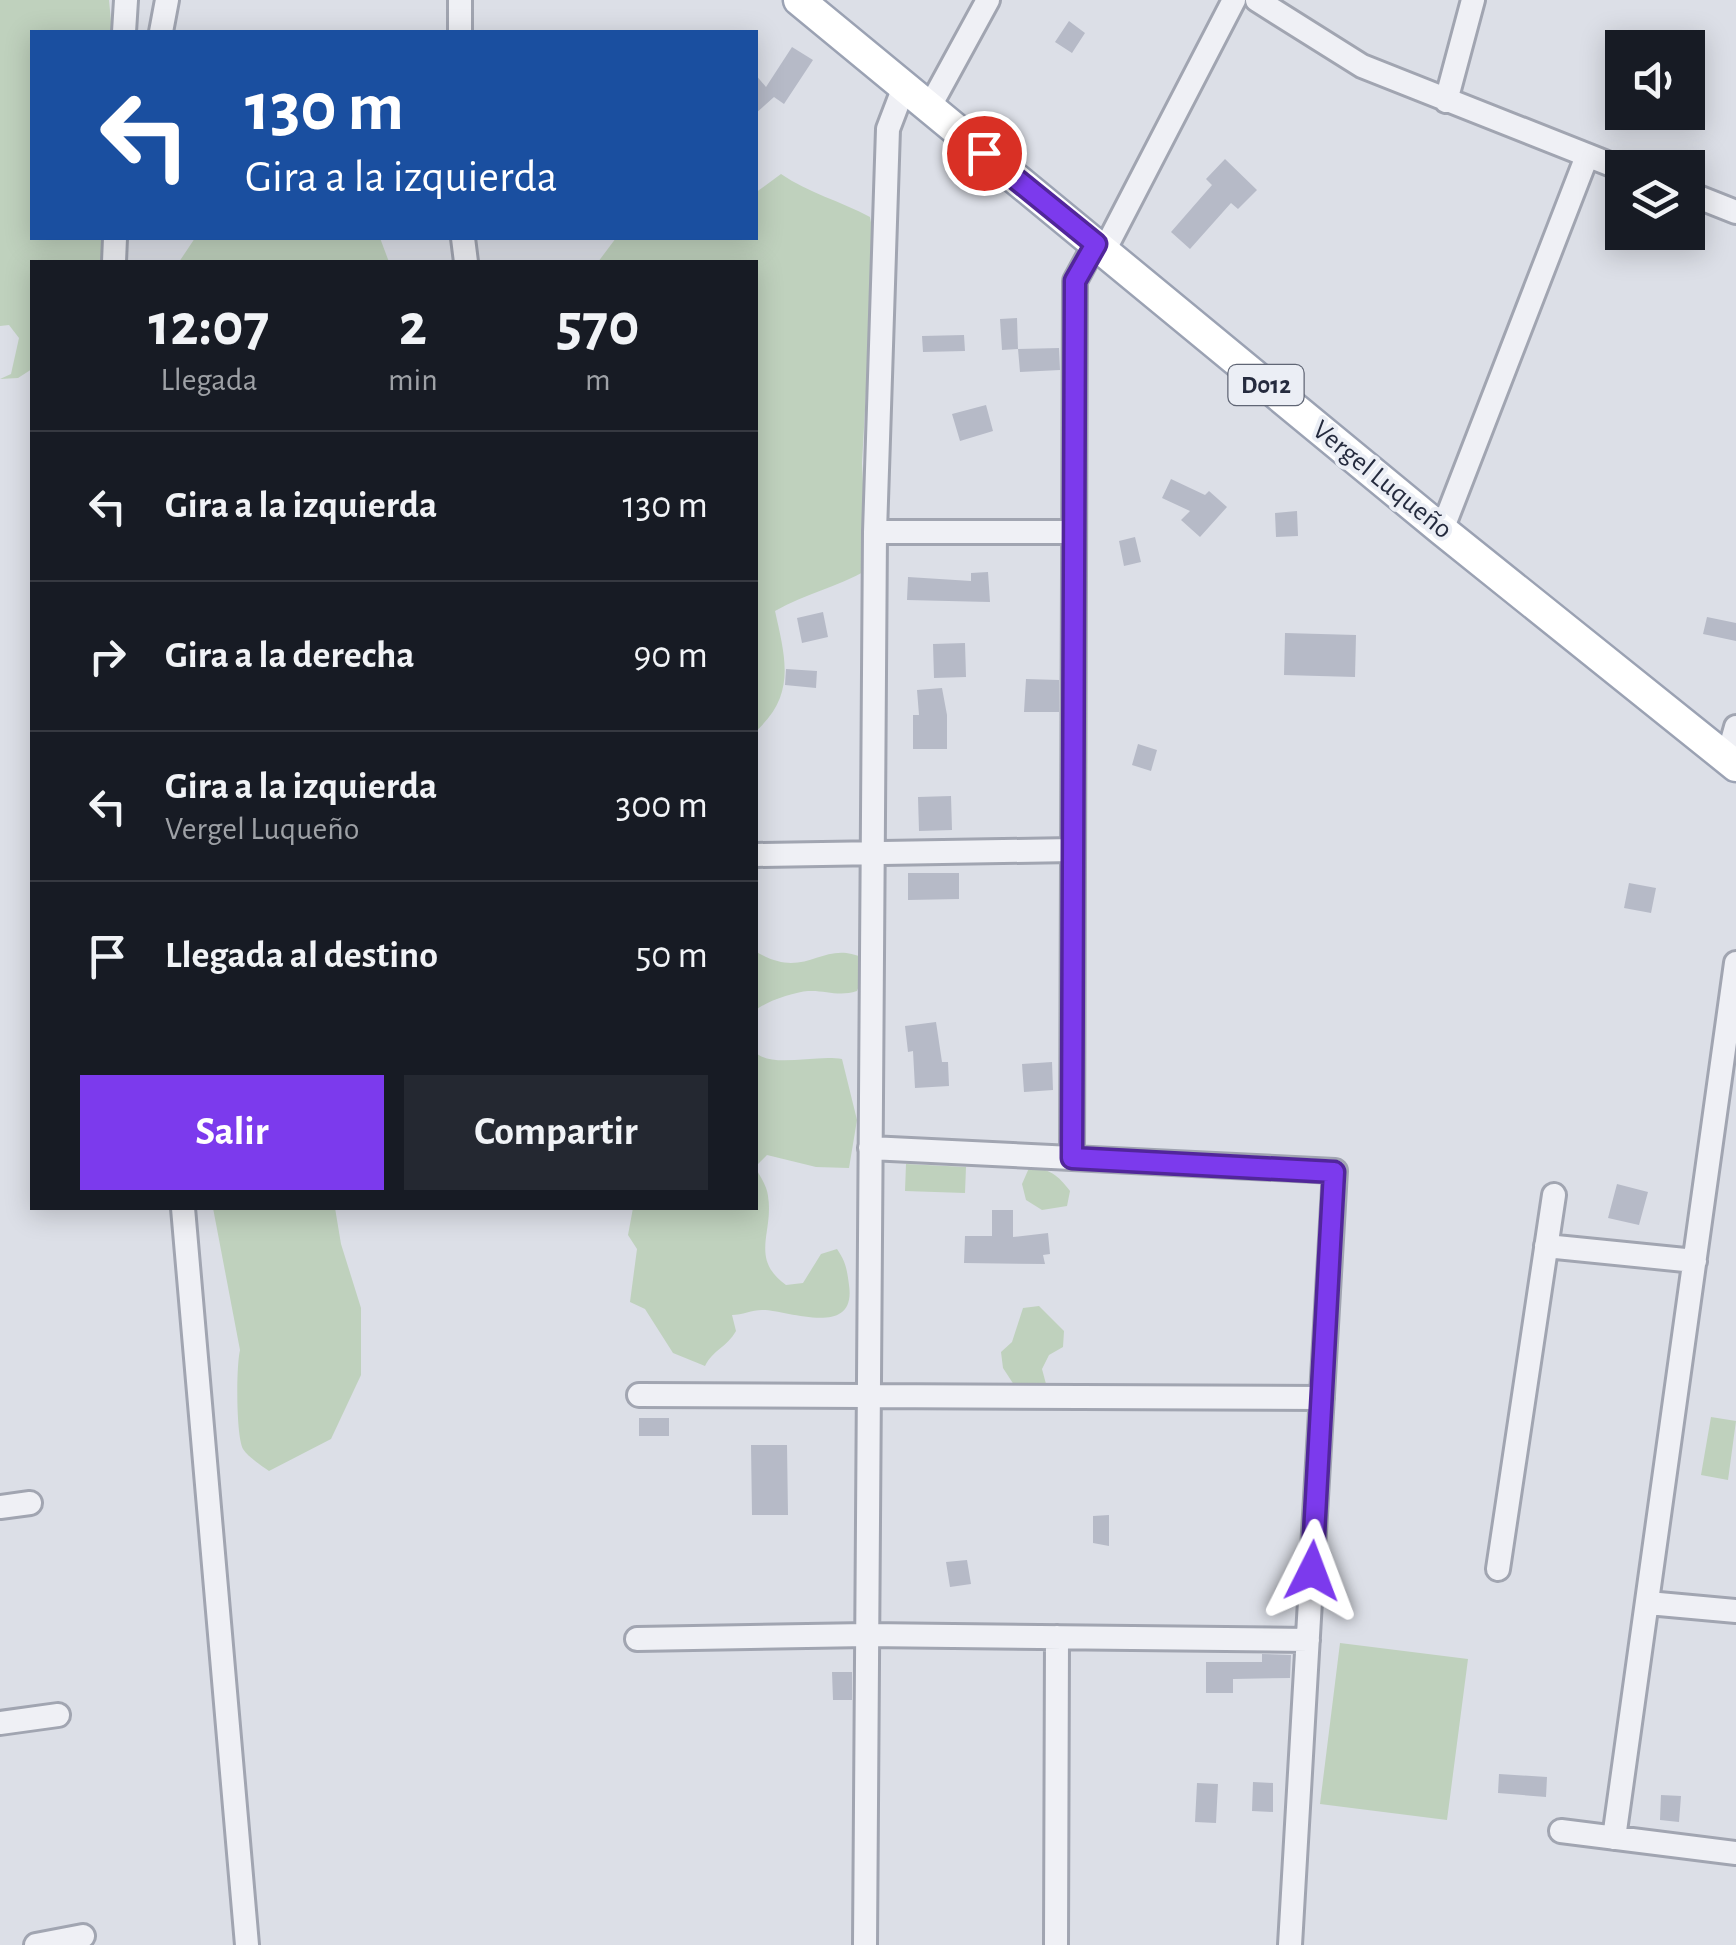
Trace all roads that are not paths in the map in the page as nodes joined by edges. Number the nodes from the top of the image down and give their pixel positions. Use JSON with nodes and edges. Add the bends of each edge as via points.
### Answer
{"nodes":[{"id":1,"x":126,"y":0,"type":"edge"},
{"id":2,"x":168,"y":0,"type":"edge"},
{"id":3,"x":460,"y":0,"type":"edge"},
{"id":4,"x":799,"y":0,"type":"edge"},
{"id":5,"x":988,"y":0,"type":"edge"},
{"id":6,"x":1234,"y":0,"type":"edge"},
{"id":7,"x":1257,"y":0,"type":"edge"},
{"id":8,"x":1473,"y":0,"type":"edge"},
{"id":9,"x":124,"y":30,"type":"edge"},
{"id":10,"x":161,"y":30,"type":"edge"},
{"id":11,"x":460,"y":30,"type":"edge"},
{"id":12,"x":904,"y":87,"type":"junction"},
{"id":13,"x":1446,"y":101,"type":"junction"},
{"id":14,"x":929,"y":108,"type":"junction"},
{"id":15,"x":1587,"y":156,"type":"junction"},
{"id":16,"x":1605,"y":163,"type":"edge"},
{"id":17,"x":1705,"y":200,"type":"edge"},
{"id":18,"x":1736,"y":212,"type":"edge"},
{"id":19,"x":1100,"y":248,"type":"junction"},
{"id":20,"x":1442,"y":530,"type":"junction"},
{"id":21,"x":875,"y":532,"type":"junction"},
{"id":22,"x":1074,"y":532,"type":"junction"},
{"id":23,"x":1736,"y":727,"type":"edge"},
{"id":24,"x":1731,"y":762,"type":"edge"},
{"id":25,"x":1073,"y":850,"type":"junction"},
{"id":26,"x":872,"y":853,"type":"junction"},
{"id":27,"x":758,"y":855,"type":"edge"},
{"id":28,"x":1736,"y":963,"type":"edge"},
{"id":29,"x":870,"y":1148,"type":"junction"},
{"id":30,"x":1072,"y":1158,"type":"junction"},
{"id":31,"x":1554,"y":1195,"type":"dead end"},
{"id":32,"x":183,"y":1210,"type":"edge"},
{"id":33,"x":1546,"y":1246,"type":"junction"},
{"id":34,"x":1695,"y":1261,"type":"junction"},
{"id":35,"x":639,"y":1395,"type":"dead end"},
{"id":36,"x":868,"y":1396,"type":"junction"},
{"id":37,"x":1322,"y":1398,"type":"junction"},
{"id":38,"x":30,"y":1503,"type":"dead end"},
{"id":39,"x":0,"y":1507,"type":"edge"},
{"id":40,"x":1498,"y":1569,"type":"dead end"},
{"id":41,"x":1648,"y":1603,"type":"junction"},
{"id":42,"x":1736,"y":1611,"type":"edge"},
{"id":43,"x":867,"y":1635,"type":"junction"},
{"id":44,"x":1057,"y":1637,"type":"junction"},
{"id":45,"x":637,"y":1639,"type":"dead end"},
{"id":46,"x":1308,"y":1640,"type":"junction"},
{"id":47,"x":58,"y":1715,"type":"dead end"},
{"id":48,"x":0,"y":1723,"type":"edge"},
{"id":49,"x":1561,"y":1831,"type":"dead end"},
{"id":50,"x":1614,"y":1838,"type":"junction"},
{"id":51,"x":1736,"y":1853,"type":"edge"},
{"id":52,"x":82,"y":1936,"type":"dead end"},
{"id":53,"x":36,"y":1945,"type":"edge"},
{"id":54,"x":247,"y":1945,"type":"edge"},
{"id":55,"x":865,"y":1945,"type":"edge"},
{"id":56,"x":1056,"y":1945,"type":"edge"},
{"id":57,"x":1290,"y":1945,"type":"edge"}],
"edges":[{"from":1,"to":9,"type":"street"},
{"from":2,"to":10,"type":"street"},
{"from":3,"to":11,"type":"street"},
{"from":4,"to":12,"type":"main road","name":"Vergel Luqueño","number":"D012"},
{"from":5,"to":14,"type":"street"},
{"from":6,"to":19,"type":"street"},
{"from":7,"to":13,"type":"street","via":[[1362,66]]},
{"from":8,"to":13,"type":"street"},
{"from":12,"to":14,"type":"main road","name":"Vergel Luqueño","number":"D012"},
{"from":12,"to":21,"type":"street","via":[[888,129]]},
{"from":13,"to":15,"type":"street"},
{"from":14,"to":19,"type":"main road","name":"Vergel Luqueño","number":"D012"},
{"from":15,"to":16,"type":"street"},
{"from":15,"to":20,"type":"street"},
{"from":17,"to":18,"type":"street"},
{"from":19,"to":20,"type":"main road","name":"Vergel Luqueño","number":"D012"},
{"from":19,"to":22,"type":"street","via":[[1075,281]]},
{"from":20,"to":24,"type":"main road","name":"Vergel Luqueño","number":"D012"},
{"from":21,"to":22,"type":"street"},
{"from":21,"to":26,"type":"street"},
{"from":22,"to":25,"type":"street"},
{"from":23,"to":24,"type":"street"},
{"from":25,"to":26,"type":"street"},
{"from":25,"to":30,"type":"street"},
{"from":26,"to":27,"type":"street"},
{"from":26,"to":29,"type":"street"},
{"from":28,"to":34,"type":"street"},
{"from":29,"to":30,"type":"street"},
{"from":29,"to":36,"type":"street"},
{"from":30,"to":37,"type":"street","via":[[1334,1172]]},
{"from":31,"to":33,"type":"street"},
{"from":32,"to":54,"type":"street"},
{"from":33,"to":34,"type":"street"},
{"from":33,"to":40,"type":"street"},
{"from":34,"to":41,"type":"street"},
{"from":35,"to":36,"type":"street"},
{"from":36,"to":37,"type":"street"},
{"from":36,"to":43,"type":"street"},
{"from":37,"to":46,"type":"street"},
{"from":38,"to":39,"type":"street"},
{"from":41,"to":42,"type":"street"},
{"from":41,"to":50,"type":"street"},
{"from":43,"to":44,"type":"street"},
{"from":43,"to":45,"type":"street"},
{"from":43,"to":55,"type":"street"},
{"from":44,"to":46,"type":"street"},
{"from":44,"to":56,"type":"street"},
{"from":46,"to":57,"type":"street"},
{"from":47,"to":48,"type":"street"},
{"from":49,"to":50,"type":"street"},
{"from":50,"to":51,"type":"street"},
{"from":52,"to":53,"type":"street"}]}
